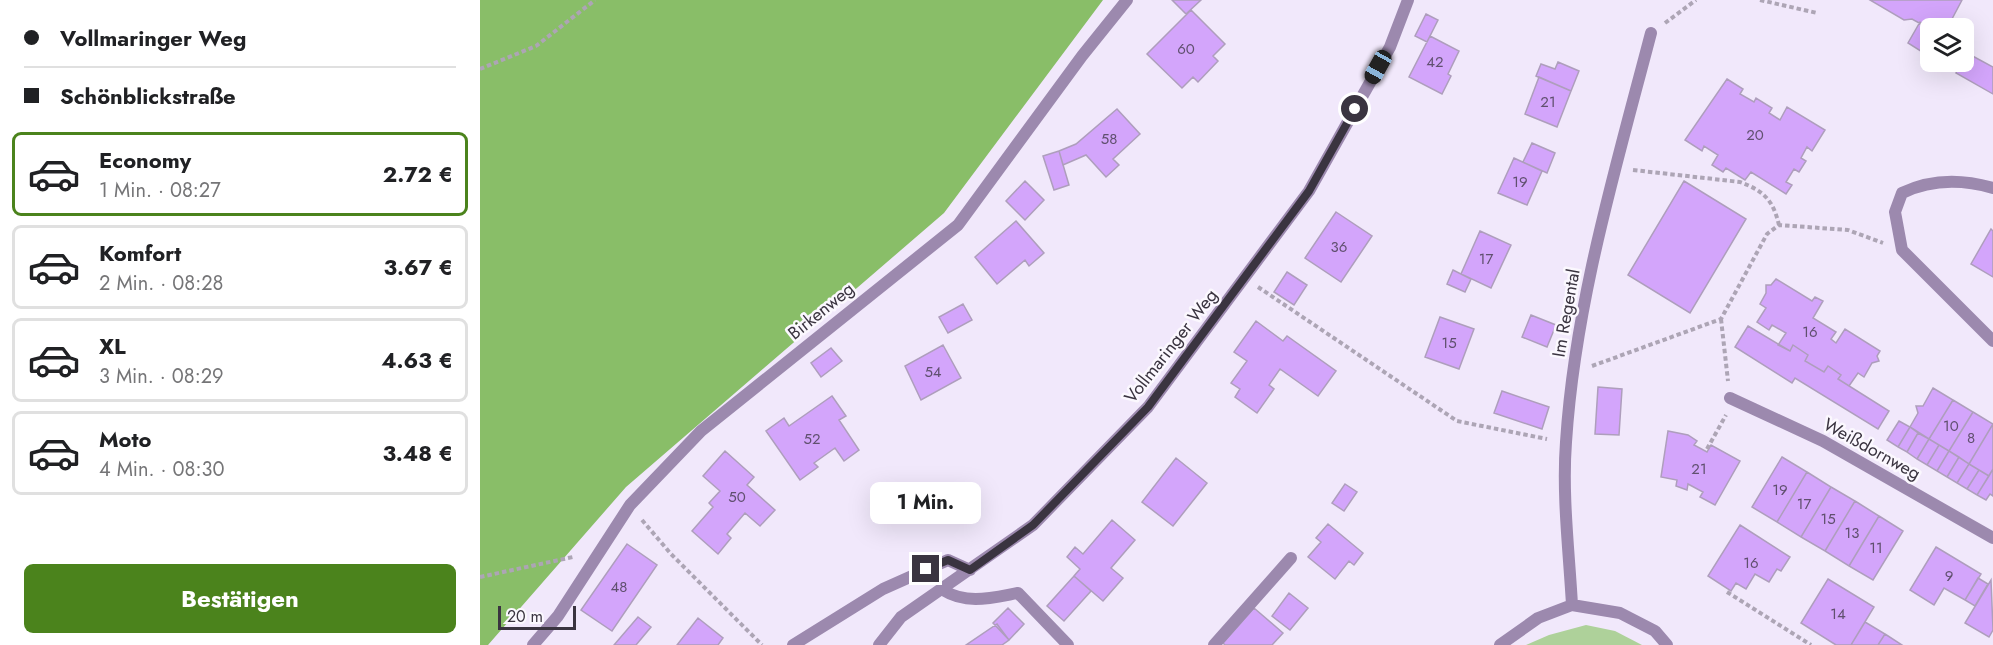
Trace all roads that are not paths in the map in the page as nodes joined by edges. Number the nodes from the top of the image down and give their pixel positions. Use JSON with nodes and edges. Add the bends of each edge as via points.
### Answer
{"nodes":[{"id":1,"x":1127,"y":0,"type":"edge"},
{"id":2,"x":1408,"y":0,"type":"edge"},
{"id":3,"x":1651,"y":33,"type":"road end"},
{"id":4,"x":1993,"y":188,"type":"edge"},
{"id":5,"x":1993,"y":341,"type":"edge"},
{"id":6,"x":1732,"y":399,"type":"road end"},
{"id":7,"x":1993,"y":538,"type":"edge"},
{"id":8,"x":1291,"y":558,"type":"dead end"},
{"id":9,"x":970,"y":570,"type":"junction"},
{"id":10,"x":943,"y":590,"type":"junction"},
{"id":11,"x":1572,"y":605,"type":"junction"},
{"id":12,"x":533,"y":645,"type":"edge"},
{"id":13,"x":793,"y":645,"type":"edge"},
{"id":14,"x":879,"y":645,"type":"edge"},
{"id":15,"x":1068,"y":645,"type":"edge"},
{"id":16,"x":1214,"y":645,"type":"edge"},
{"id":17,"x":1500,"y":645,"type":"edge"},
{"id":18,"x":1667,"y":645,"type":"edge"}],
"edges":[{"from":1,"to":12,"type":"street","name":"Birkenweg","via":[[958,225],[701,431],[630,505],[558,616]]},
{"from":2,"to":9,"type":"street","name":"Vollmaringer Weg","via":[[1390,47],[1309,191],[1148,407],[1033,525]]},
{"from":3,"to":11,"type":"street","name":"Im Regental","via":[[1615,168],[1574,372],[1566,443]]},
{"from":4,"to":5,"type":"street","via":[[1968,181],[1921,184],[1902,193],[1895,212],[1902,250]]},
{"from":6,"to":7,"type":"street","name":"Weißdornweg","via":[[1823,441]]},
{"from":8,"to":16,"type":"street"},
{"from":9,"to":10,"type":"street","name":"Vollmaringer Weg"},
{"from":9,"to":13,"type":"street","via":[[948,560],[883,589]]},
{"from":10,"to":14,"type":"street","name":"Vollmaringer Weg","via":[[901,617]]},
{"from":10,"to":15,"type":"street","via":[[956,598],[980,600],[1018,593]]},
{"from":11,"to":17,"type":"street","via":[[1538,618]]},
{"from":11,"to":18,"type":"street","via":[[1620,613],[1655,631]]}]}
